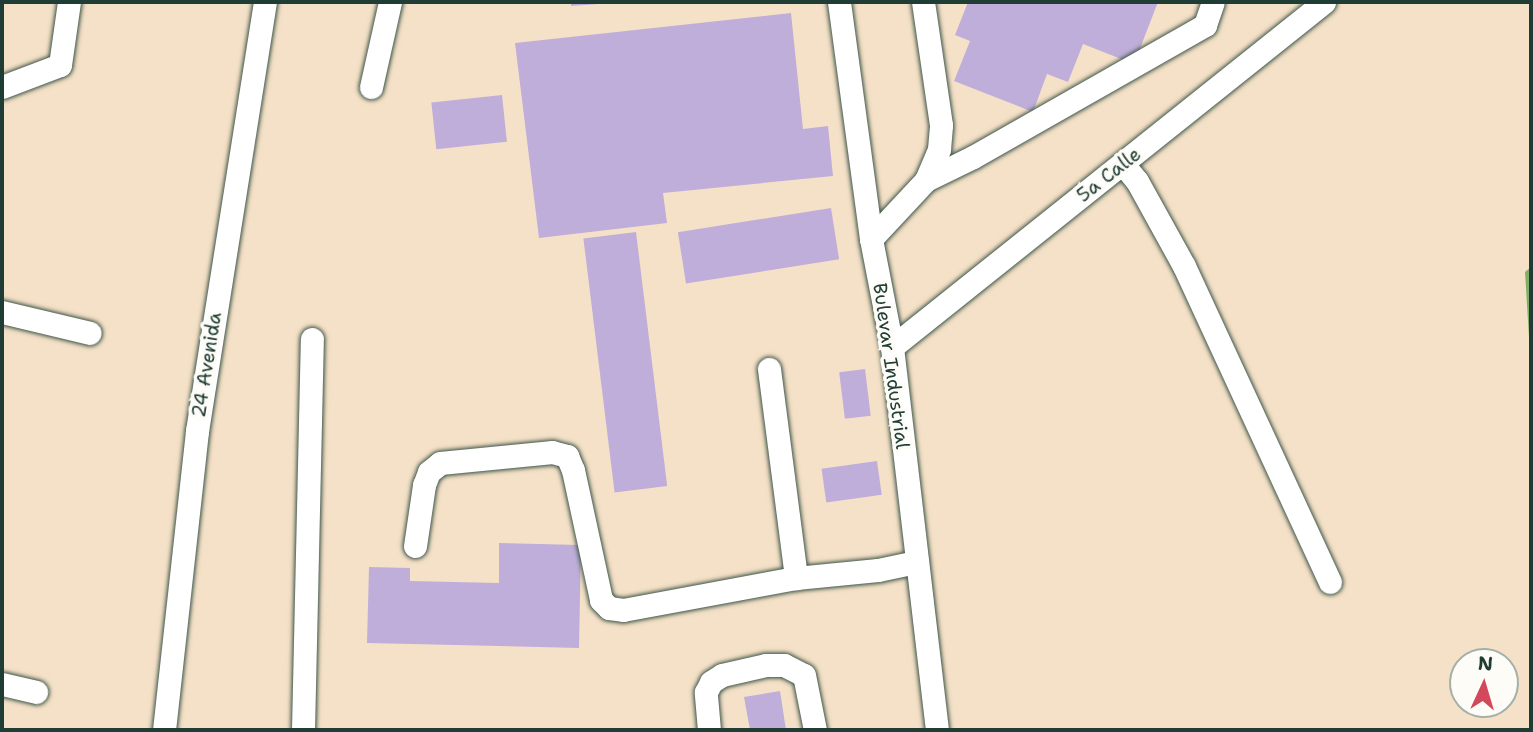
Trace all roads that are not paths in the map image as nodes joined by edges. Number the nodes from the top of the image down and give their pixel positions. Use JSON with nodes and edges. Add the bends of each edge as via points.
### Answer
{"nodes":[{"id":1,"x":69,"y":2,"type":"edge"},
{"id":2,"x":265,"y":2,"type":"edge"},
{"id":3,"x":390,"y":2,"type":"edge"},
{"id":4,"x":839,"y":2,"type":"edge"},
{"id":5,"x":923,"y":2,"type":"edge"},
{"id":6,"x":1213,"y":2,"type":"edge"},
{"id":7,"x":1324,"y":2,"type":"edge"},
{"id":8,"x":2,"y":87,"type":"edge"},
{"id":9,"x":371,"y":87,"type":"dead end"},
{"id":10,"x":1124,"y":164,"type":"junction"},
{"id":11,"x":926,"y":180,"type":"junction"},
{"id":12,"x":871,"y":239,"type":"junction"},
{"id":13,"x":2,"y":312,"type":"edge"},
{"id":14,"x":90,"y":333,"type":"dead end"},
{"id":15,"x":312,"y":340,"type":"dead end"},
{"id":16,"x":892,"y":346,"type":"junction"},
{"id":17,"x":769,"y":369,"type":"dead end"},
{"id":18,"x":415,"y":546,"type":"dead end"},
{"id":19,"x":917,"y":562,"type":"junction"},
{"id":20,"x":796,"y":578,"type":"junction"},
{"id":21,"x":1330,"y":582,"type":"dead end"},
{"id":22,"x":2,"y":684,"type":"edge"},
{"id":23,"x":36,"y":692,"type":"dead end"},
{"id":24,"x":164,"y":730,"type":"edge"},
{"id":25,"x":303,"y":730,"type":"edge"},
{"id":26,"x":709,"y":730,"type":"edge"},
{"id":27,"x":815,"y":730,"type":"edge"},
{"id":28,"x":937,"y":730,"type":"edge"}],
"edges":[{"from":1,"to":8,"type":"street","via":[[60,65]]},
{"from":2,"to":24,"type":"street","name":"24 Avenida","via":[[197,431]]},
{"from":3,"to":9,"type":"street"},
{"from":4,"to":12,"type":"street","name":"Bulevar Industrial"},
{"from":5,"to":11,"type":"street","via":[[941,125],[939,149]]},
{"from":6,"to":11,"type":"street","via":[[1205,25]]},
{"from":7,"to":10,"type":"street","name":"5a Calle"},
{"from":10,"to":16,"type":"street","name":"5a Calle"},
{"from":10,"to":21,"type":"street","via":[[1184,266]]},
{"from":11,"to":12,"type":"street"},
{"from":12,"to":16,"type":"street","name":"Bulevar Industrial"},
{"from":13,"to":14,"type":"street"},
{"from":15,"to":25,"type":"street"},
{"from":16,"to":19,"type":"street","name":"Bulevar Industrial"},
{"from":17,"to":20,"type":"street"},
{"from":18,"to":20,"type":"street","via":[[424,485],[429,472],[440,463],[552,452],[566,456],[573,470],[601,600],[609,608],[623,610]]},
{"from":19,"to":20,"type":"street"},
{"from":19,"to":28,"type":"street","name":"Bulevar Industrial"},
{"from":22,"to":23,"type":"street"},
{"from":26,"to":27,"type":"street","via":[[706,692],[711,682],[722,675],[784,665],[804,675]]}]}
